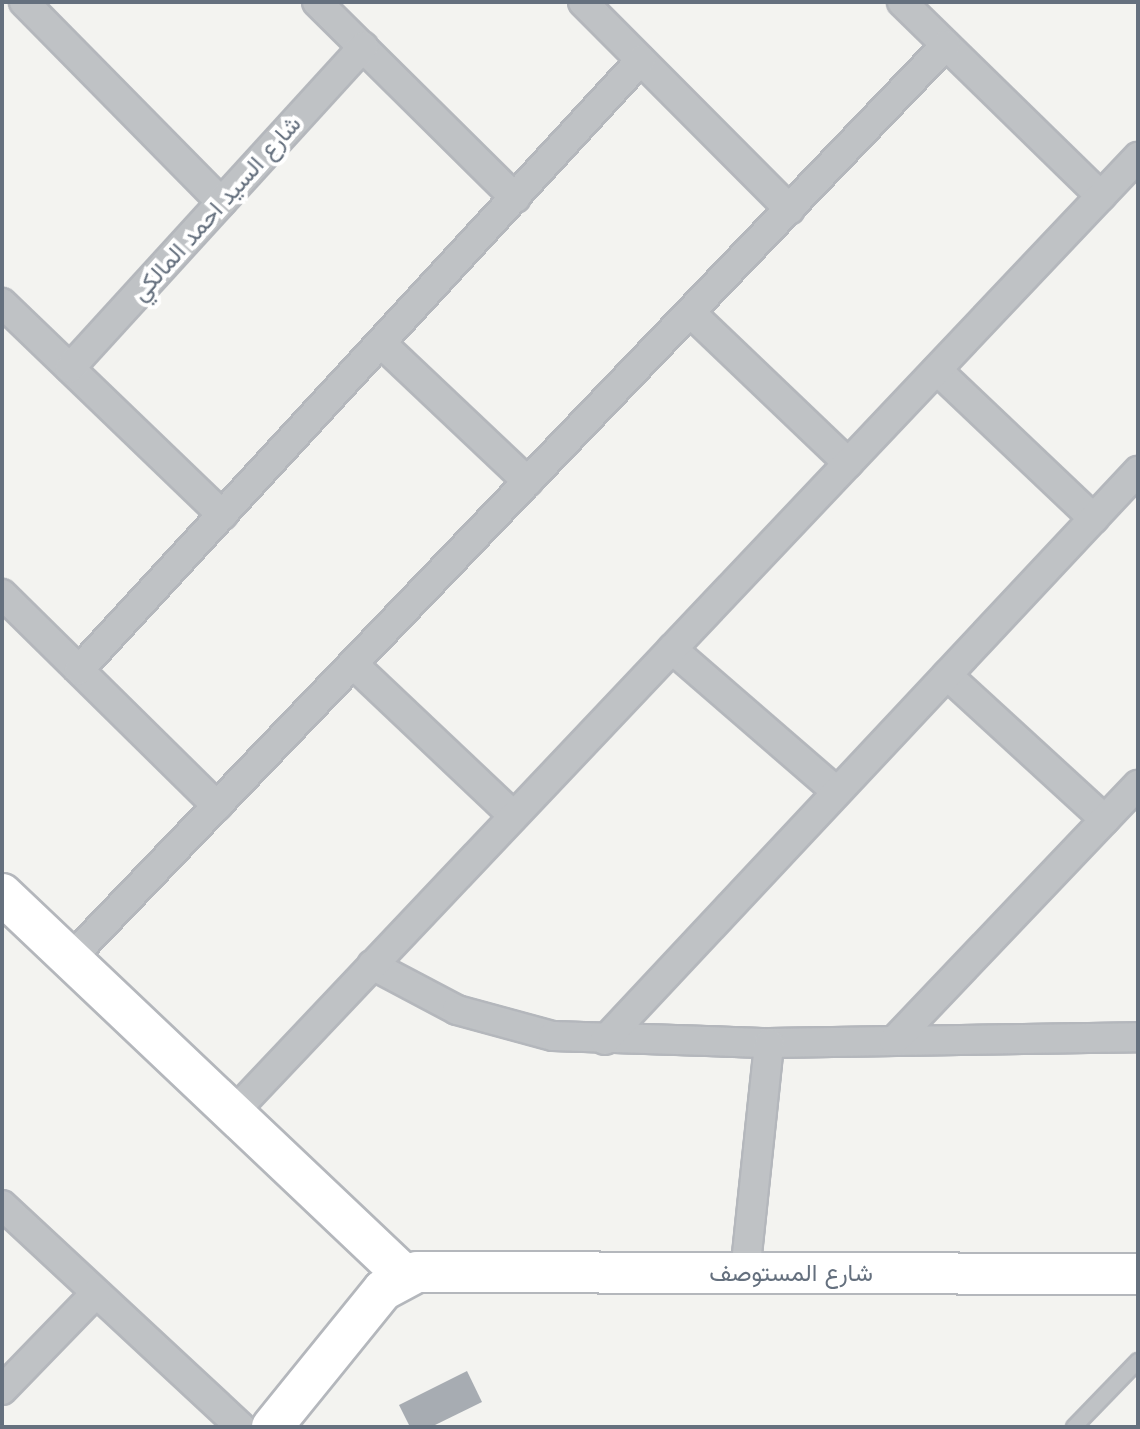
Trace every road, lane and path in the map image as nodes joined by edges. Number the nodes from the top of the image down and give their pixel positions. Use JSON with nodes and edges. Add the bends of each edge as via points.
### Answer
{"nodes":[{"id":1,"x":24,"y":2,"type":"edge"},
{"id":2,"x":317,"y":2,"type":"edge"},
{"id":3,"x":583,"y":2,"type":"edge"},
{"id":4,"x":902,"y":2,"type":"edge"},
{"id":5,"x":946,"y":45,"type":"junction"},
{"id":6,"x":363,"y":47,"type":"junction"},
{"id":7,"x":641,"y":60,"type":"junction"},
{"id":8,"x":1138,"y":157,"type":"edge"},
{"id":9,"x":1101,"y":196,"type":"junction"},
{"id":10,"x":515,"y":198,"type":"junction"},
{"id":11,"x":221,"y":202,"type":"junction"},
{"id":12,"x":790,"y":210,"type":"junction"},
{"id":13,"x":2,"y":303,"type":"edge"},
{"id":14,"x":692,"y":314,"type":"junction"},
{"id":15,"x":381,"y":343,"type":"junction"},
{"id":16,"x":70,"y":368,"type":"junction"},
{"id":17,"x":937,"y":370,"type":"junction"},
{"id":18,"x":848,"y":463,"type":"junction"},
{"id":19,"x":1138,"y":471,"type":"edge"},
{"id":20,"x":528,"y":482,"type":"junction"},
{"id":21,"x":222,"y":515,"type":"junction"},
{"id":22,"x":1094,"y":519,"type":"junction"},
{"id":23,"x":2,"y":594,"type":"edge"},
{"id":24,"x":672,"y":649,"type":"junction"},
{"id":25,"x":353,"y":664,"type":"junction"},
{"id":26,"x":79,"y":670,"type":"junction"},
{"id":27,"x":947,"y":675,"type":"junction"},
{"id":28,"x":837,"y":792,"type":"junction"},
{"id":29,"x":1135,"y":792,"type":"edge"},
{"id":30,"x":217,"y":806,"type":"junction"},
{"id":31,"x":514,"y":816,"type":"junction"},
{"id":32,"x":1105,"y":820,"type":"junction"},
{"id":33,"x":2,"y":894,"type":"edge"},
{"id":34,"x":70,"y":959,"type":"junction"},
{"id":35,"x":372,"y":965,"type":"junction"},
{"id":36,"x":1138,"y":1037,"type":"edge"},
{"id":37,"x":605,"y":1040,"type":"junction"},
{"id":38,"x":894,"y":1041,"type":"junction"},
{"id":39,"x":769,"y":1043,"type":"junction"},
{"id":40,"x":232,"y":1114,"type":"junction"},
{"id":41,"x":2,"y":1205,"type":"edge"},
{"id":42,"x":745,"y":1273,"type":"junction"},
{"id":43,"x":424,"y":1274,"type":"junction"},
{"id":44,"x":1138,"y":1274,"type":"edge"},
{"id":45,"x":95,"y":1294,"type":"junction"},
{"id":46,"x":1138,"y":1361,"type":"edge"},
{"id":47,"x":2,"y":1390,"type":"edge"},
{"id":48,"x":241,"y":1427,"type":"edge"},
{"id":49,"x":272,"y":1427,"type":"edge"},
{"id":50,"x":1074,"y":1427,"type":"edge"}],
"edges":[{"from":1,"to":11,"type":"street"},
{"from":2,"to":6,"type":"street"},
{"from":3,"to":7,"type":"street"},
{"from":4,"to":5,"type":"street"},
{"from":5,"to":9,"type":"street"},
{"from":5,"to":12,"type":"street"},
{"from":6,"to":10,"type":"street"},
{"from":6,"to":11,"type":"street","name":"شارع السيد احمد المالكي"},
{"from":7,"to":10,"type":"street"},
{"from":7,"to":12,"type":"street"},
{"from":8,"to":9,"type":"street"},
{"from":9,"to":17,"type":"street"},
{"from":10,"to":15,"type":"street"},
{"from":11,"to":16,"type":"street","name":"شارع السيد احمد المالكي"},
{"from":12,"to":14,"type":"street"},
{"from":13,"to":16,"type":"street"},
{"from":14,"to":18,"type":"street"},
{"from":14,"to":20,"type":"street"},
{"from":15,"to":20,"type":"street"},
{"from":15,"to":21,"type":"street"},
{"from":16,"to":21,"type":"street"},
{"from":17,"to":18,"type":"street"},
{"from":17,"to":22,"type":"street"},
{"from":18,"to":24,"type":"street"},
{"from":19,"to":22,"type":"street"},
{"from":20,"to":25,"type":"street"},
{"from":21,"to":26,"type":"street"},
{"from":22,"to":27,"type":"street"},
{"from":23,"to":26,"type":"street"},
{"from":24,"to":28,"type":"street"},
{"from":24,"to":31,"type":"street"},
{"from":25,"to":30,"type":"street"},
{"from":25,"to":31,"type":"street"},
{"from":26,"to":30,"type":"street"},
{"from":27,"to":28,"type":"street"},
{"from":27,"to":32,"type":"street"},
{"from":28,"to":37,"type":"street"},
{"from":29,"to":32,"type":"street"},
{"from":30,"to":34,"type":"street"},
{"from":31,"to":35,"type":"street"},
{"from":32,"to":38,"type":"street"},
{"from":33,"to":34,"type":"street"},
{"from":34,"to":40,"type":"street"},
{"from":35,"to":37,"type":"street","via":[[457,1010],[504,1025]]},
{"from":35,"to":40,"type":"street"},
{"from":36,"to":38,"type":"street"},
{"from":37,"to":39,"type":"street"},
{"from":38,"to":39,"type":"street"},
{"from":39,"to":42,"type":"street"},
{"from":40,"to":43,"type":"street"},
{"from":41,"to":45,"type":"street"},
{"from":42,"to":43,"type":"street","name":"شارع المستوصف"},
{"from":42,"to":44,"type":"street","name":"شارع المستوصف"},
{"from":43,"to":49,"type":"street","via":[[383,1290]]},
{"from":45,"to":47,"type":"street"},
{"from":45,"to":48,"type":"street"},
{"from":46,"to":50,"type":"lane"}]}
